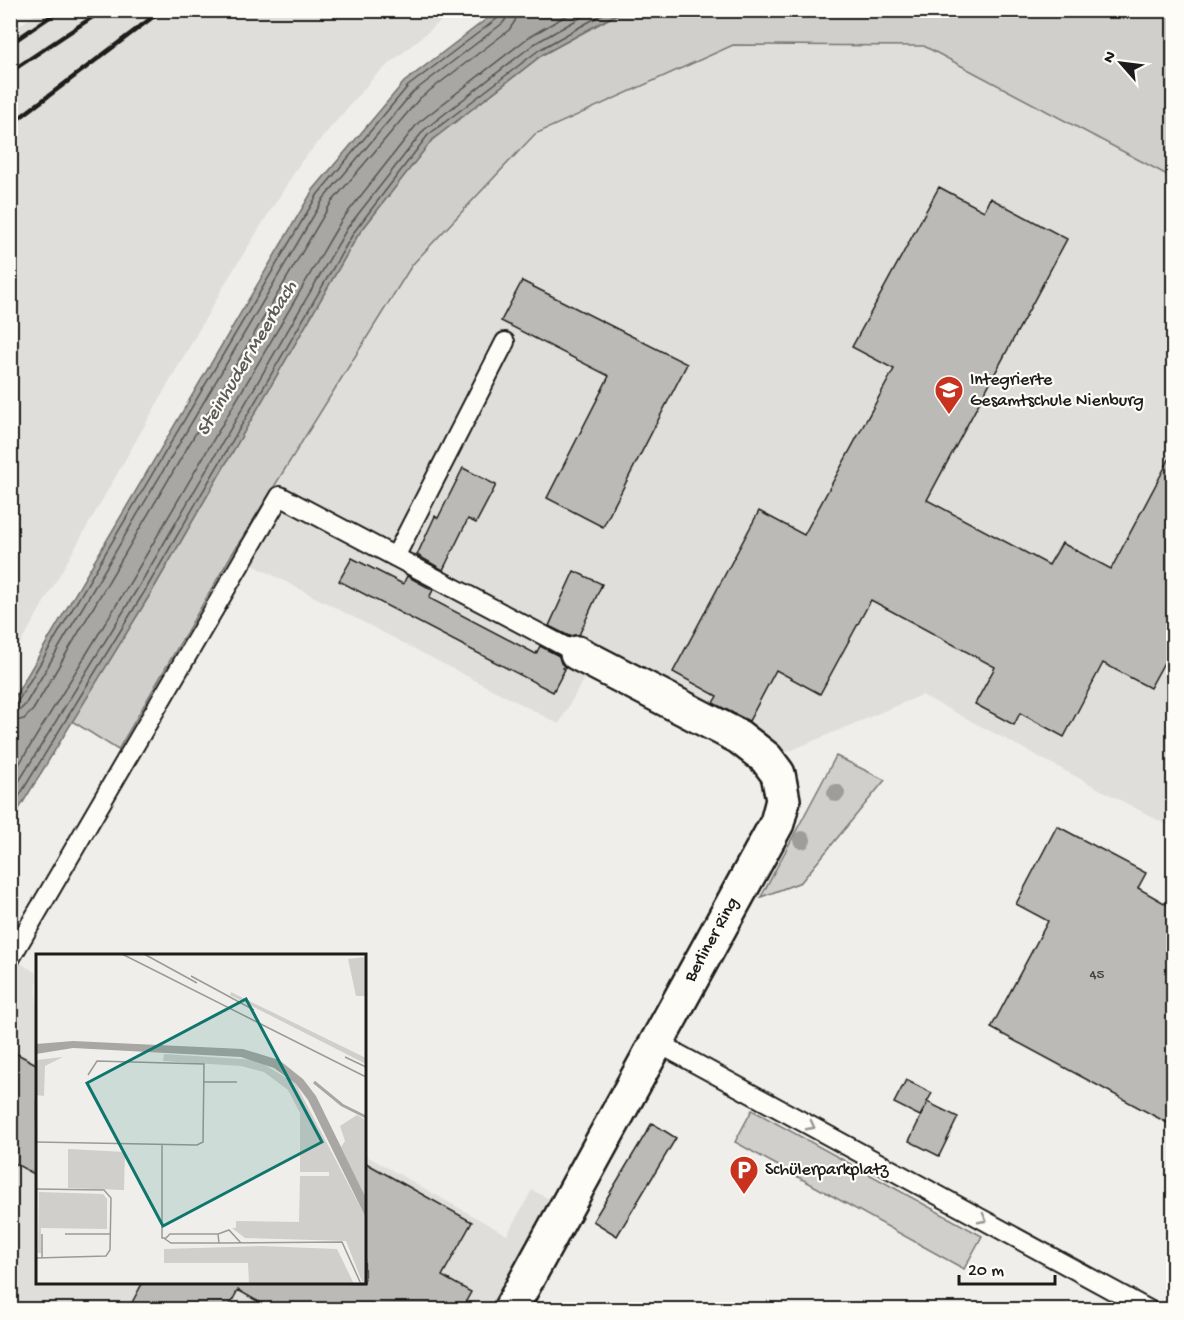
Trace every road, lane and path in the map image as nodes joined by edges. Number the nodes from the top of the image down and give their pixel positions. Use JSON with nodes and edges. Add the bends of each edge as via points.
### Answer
{"nodes":[{"id":1,"x":505,"y":342,"type":"dead end"},
{"id":2,"x":395,"y":557,"type":"junction"},
{"id":3,"x":577,"y":653,"type":"joint"},
{"id":4,"x":10,"y":959,"type":"edge"},
{"id":5,"x":656,"y":1042,"type":"junction"},
{"id":6,"x":510,"y":1310,"type":"edge"},
{"id":7,"x":1149,"y":1310,"type":"edge"}],
"edges":[{"from":1,"to":2,"type":"lane"},
{"from":2,"to":3,"type":"lane"},
{"from":2,"to":4,"type":"lane","via":[[280,496]]},
{"from":3,"to":5,"type":"street","name":"Berliner Ring","via":[[739,737],[766,758],[778,774],[783,800],[777,823]]},
{"from":5,"to":6,"type":"street","name":"Berliner Ring"},
{"from":5,"to":7,"type":"lane","one_way":true}]}
